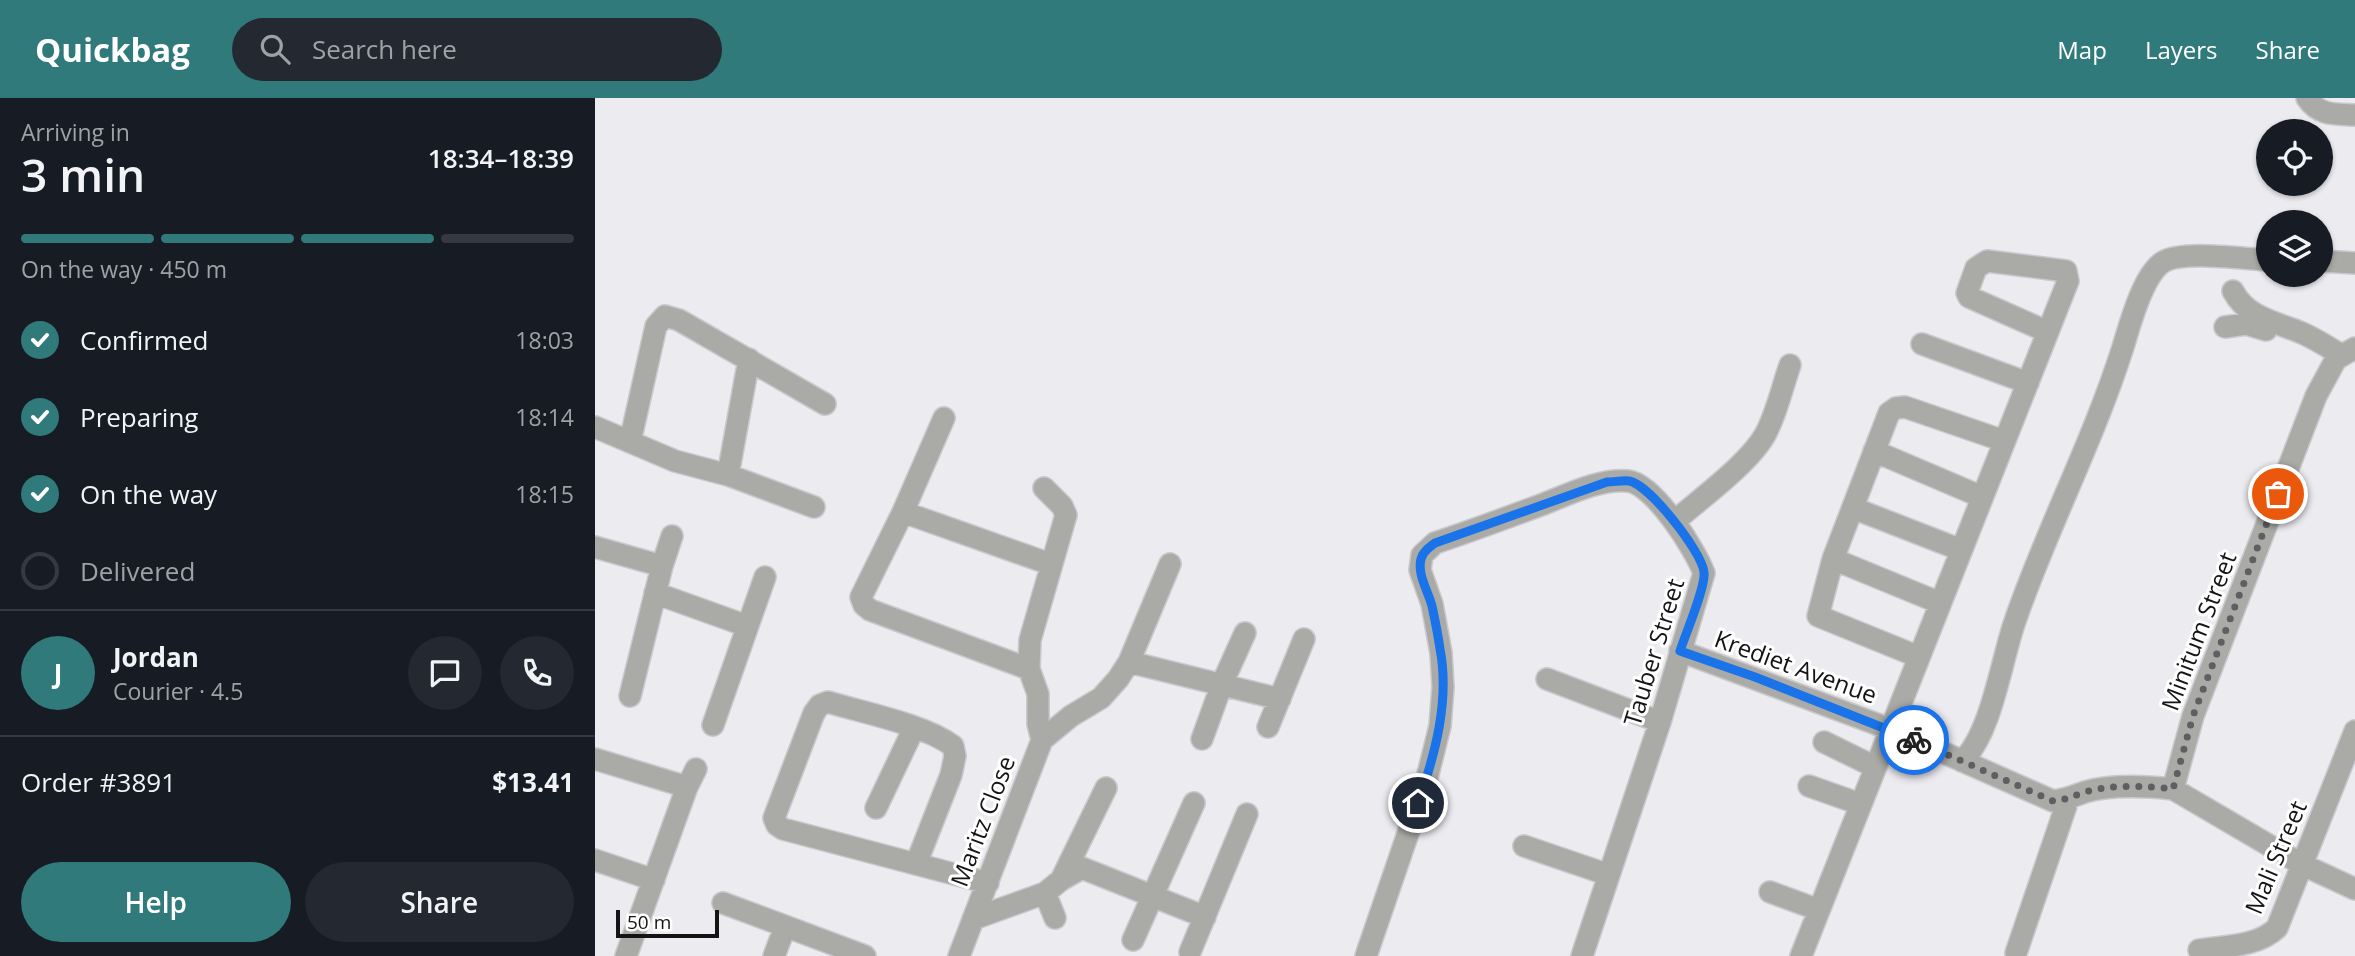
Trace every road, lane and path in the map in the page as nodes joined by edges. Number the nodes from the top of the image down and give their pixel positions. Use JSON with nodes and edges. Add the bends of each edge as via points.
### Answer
{"nodes":[{"id":1,"x":2307,"y":98,"type":"edge"},
{"id":2,"x":2355,"y":114,"type":"edge"},
{"id":3,"x":2256,"y":259,"type":"edge"},
{"id":4,"x":2333,"y":262,"type":"edge"},
{"id":5,"x":2355,"y":263,"type":"edge"},
{"id":6,"x":2233,"y":291,"type":"dead end"},
{"id":7,"x":2225,"y":327,"type":"dead end"},
{"id":8,"x":2048,"y":332,"type":"junction"},
{"id":9,"x":1922,"y":344,"type":"dead end"},
{"id":10,"x":2344,"y":354,"type":"edge"},
{"id":11,"x":749,"y":359,"type":"junction"},
{"id":12,"x":1790,"y":365,"type":"dead end"},
{"id":13,"x":2028,"y":383,"type":"junction"},
{"id":14,"x":825,"y":404,"type":"dead end"},
{"id":15,"x":944,"y":418,"type":"dead end"},
{"id":16,"x":595,"y":427,"type":"edge"},
{"id":17,"x":2004,"y":441,"type":"junction"},
{"id":18,"x":630,"y":442,"type":"junction"},
{"id":19,"x":1874,"y":451,"type":"junction"},
{"id":20,"x":728,"y":475,"type":"junction"},
{"id":21,"x":1044,"y":488,"type":"dead end"},
{"id":22,"x":1982,"y":497,"type":"junction"},
{"id":23,"x":814,"y":507,"type":"dead end"},
{"id":24,"x":1853,"y":508,"type":"junction"},
{"id":25,"x":903,"y":512,"type":"junction"},
{"id":26,"x":1675,"y":521,"type":"junction"},
{"id":27,"x":672,"y":536,"type":"dead end"},
{"id":28,"x":595,"y":547,"type":"edge"},
{"id":29,"x":1961,"y":550,"type":"junction"},
{"id":30,"x":1833,"y":559,"type":"junction"},
{"id":31,"x":1050,"y":564,"type":"junction"},
{"id":32,"x":1170,"y":564,"type":"dead end"},
{"id":33,"x":662,"y":566,"type":"junction"},
{"id":34,"x":765,"y":577,"type":"dead end"},
{"id":35,"x":655,"y":593,"type":"junction"},
{"id":36,"x":1940,"y":603,"type":"junction"},
{"id":37,"x":747,"y":626,"type":"junction"},
{"id":38,"x":1245,"y":634,"type":"dead end"},
{"id":39,"x":1304,"y":639,"type":"dead end"},
{"id":40,"x":1680,"y":651,"type":"junction"},
{"id":41,"x":1919,"y":657,"type":"junction"},
{"id":42,"x":1129,"y":662,"type":"junction"},
{"id":43,"x":1028,"y":669,"type":"junction"},
{"id":44,"x":1547,"y":679,"type":"dead end"},
{"id":45,"x":1222,"y":684,"type":"junction"},
{"id":46,"x":630,"y":696,"type":"dead end"},
{"id":47,"x":1280,"y":699,"type":"junction"},
{"id":48,"x":1660,"y":722,"type":"junction"},
{"id":49,"x":713,"y":725,"type":"dead end"},
{"id":50,"x":1268,"y":727,"type":"dead end"},
{"id":51,"x":914,"y":728,"type":"junction"},
{"id":52,"x":1890,"y":729,"type":"junction"},
{"id":53,"x":2355,"y":731,"type":"edge"},
{"id":54,"x":1202,"y":739,"type":"dead end"},
{"id":55,"x":1042,"y":740,"type":"junction"},
{"id":56,"x":1824,"y":742,"type":"dead end"},
{"id":57,"x":595,"y":759,"type":"edge"},
{"id":58,"x":1962,"y":761,"type":"junction"},
{"id":59,"x":1875,"y":767,"type":"junction"},
{"id":60,"x":1809,"y":786,"type":"dead end"},
{"id":61,"x":1106,"y":788,"type":"dead end"},
{"id":62,"x":2173,"y":789,"type":"junction"},
{"id":63,"x":2068,"y":800,"type":"junction"},
{"id":64,"x":1193,"y":803,"type":"dead end"},
{"id":65,"x":1860,"y":804,"type":"junction"},
{"id":66,"x":876,"y":808,"type":"dead end"},
{"id":67,"x":1247,"y":814,"type":"dead end"},
{"id":68,"x":1524,"y":846,"type":"dead end"},
{"id":69,"x":595,"y":860,"type":"edge"},
{"id":70,"x":916,"y":864,"type":"junction"},
{"id":71,"x":2301,"y":864,"type":"junction"},
{"id":72,"x":1609,"y":875,"type":"junction"},
{"id":73,"x":654,"y":880,"type":"junction"},
{"id":74,"x":988,"y":883,"type":"junction"},
{"id":75,"x":1053,"y":886,"type":"junction"},
{"id":76,"x":2355,"y":889,"type":"edge"},
{"id":77,"x":1770,"y":892,"type":"dead end"},
{"id":78,"x":1153,"y":898,"type":"junction"},
{"id":79,"x":723,"y":903,"type":"dead end"},
{"id":80,"x":1819,"y":910,"type":"junction"},
{"id":81,"x":1205,"y":917,"type":"junction"},
{"id":82,"x":1055,"y":918,"type":"dead end"},
{"id":83,"x":973,"y":919,"type":"junction"},
{"id":84,"x":785,"y":927,"type":"junction"},
{"id":85,"x":1133,"y":940,"type":"dead end"},
{"id":86,"x":2199,"y":950,"type":"dead end"},
{"id":87,"x":1190,"y":952,"type":"dead end"},
{"id":88,"x":2015,"y":953,"type":"dead end"},
{"id":89,"x":626,"y":956,"type":"edge"},
{"id":90,"x":774,"y":956,"type":"edge"},
{"id":91,"x":865,"y":956,"type":"edge"},
{"id":92,"x":960,"y":956,"type":"edge"},
{"id":93,"x":1366,"y":956,"type":"edge"},
{"id":94,"x":1582,"y":956,"type":"edge"},
{"id":95,"x":1801,"y":956,"type":"edge"}],
"edges":[{"from":1,"to":2,"type":"street","via":[[2326,114]]},
{"from":3,"to":58,"type":"street","via":[[2182,255],[2154,270],[2018,612],[1979,741]]},
{"from":4,"to":5,"type":"street"},
{"from":6,"to":10,"type":"street","via":[[2247,310]]},
{"from":7,"to":10,"type":"street","via":[[2246,324]]},
{"from":8,"to":8,"type":"street","via":[[2069,281],[2066,271],[1987,261],[1976,268],[1969,297]]},
{"from":8,"to":13,"type":"street"},
{"from":9,"to":13,"type":"street"},
{"from":10,"to":62,"type":"street","name":"Minitum Street","via":[[2316,396],[2193,716]]},
{"from":11,"to":14,"type":"street"},
{"from":11,"to":18,"type":"street","via":[[679,320],[661,319]]},
{"from":11,"to":20,"type":"street"},
{"from":12,"to":26,"type":"street","via":[[1765,436]]},
{"from":13,"to":17,"type":"street"},
{"from":15,"to":25,"type":"street"},
{"from":16,"to":18,"type":"street"},
{"from":17,"to":19,"type":"street","via":[[1905,407],[1889,413]]},
{"from":17,"to":22,"type":"street"},
{"from":18,"to":20,"type":"street","via":[[675,461]]},
{"from":19,"to":22,"type":"street"},
{"from":19,"to":24,"type":"street"},
{"from":20,"to":23,"type":"street"},
{"from":21,"to":31,"type":"street","via":[[1066,515]]},
{"from":22,"to":29,"type":"street"},
{"from":24,"to":29,"type":"street"},
{"from":24,"to":30,"type":"street"},
{"from":25,"to":31,"type":"street"},
{"from":25,"to":43,"type":"street","via":[[861,597],[864,605]]},
{"from":26,"to":40,"type":"street","name":"Tauber Street","via":[[1704,573]]},
{"from":26,"to":93,"type":"street","name":"Tauber Street","via":[[1644,488],[1629,481],[1607,482],[1426,550],[1420,570],[1441,653],[1440,726],[1427,778]]},
{"from":27,"to":33,"type":"street"},
{"from":28,"to":33,"type":"street"},
{"from":29,"to":36,"type":"street"},
{"from":30,"to":36,"type":"street"},
{"from":30,"to":41,"type":"street","via":[[1818,616]]},
{"from":31,"to":43,"type":"street","via":[[1030,640]]},
{"from":32,"to":42,"type":"street","name":"Maritz Close"},
{"from":33,"to":35,"type":"street"},
{"from":34,"to":37,"type":"street"},
{"from":35,"to":37,"type":"street"},
{"from":35,"to":46,"type":"street"},
{"from":36,"to":41,"type":"street"},
{"from":37,"to":49,"type":"street"},
{"from":38,"to":45,"type":"street"},
{"from":39,"to":47,"type":"street"},
{"from":40,"to":48,"type":"street","name":"Tauber Street"},
{"from":40,"to":52,"type":"street","name":"Krediet Avenue"},
{"from":41,"to":52,"type":"street"},
{"from":42,"to":45,"type":"street"},
{"from":42,"to":55,"type":"street","name":"Maritz Close","via":[[1101,698]]},
{"from":43,"to":55,"type":"street","via":[[1040,705]]},
{"from":44,"to":48,"type":"street"},
{"from":45,"to":47,"type":"street"},
{"from":45,"to":54,"type":"street"},
{"from":47,"to":50,"type":"street"},
{"from":48,"to":72,"type":"street","name":"Tauber Street"},
{"from":51,"to":66,"type":"street"},
{"from":51,"to":70,"type":"street","via":[[945,740],[953,746],[955,757]]},
{"from":51,"to":70,"type":"street","via":[[828,702],[820,705],[774,818],[783,829]]},
{"from":52,"to":58,"type":"street","name":"Krediet Avenue"},
{"from":52,"to":59,"type":"street"},
{"from":53,"to":71,"type":"street","name":"Mali Street"},
{"from":55,"to":74,"type":"street","name":"Maritz Close"},
{"from":56,"to":59,"type":"street"},
{"from":57,"to":73,"type":"street","via":[[691,778]]},
{"from":58,"to":63,"type":"street","name":"Krediet Avenue","via":[[2046,799]]},
{"from":59,"to":65,"type":"street"},
{"from":60,"to":65,"type":"street"},
{"from":61,"to":75,"type":"street"},
{"from":62,"to":63,"type":"street","name":"Krediet Avenue","via":[[2115,788],[2085,792]]},
{"from":62,"to":71,"type":"street","name":"Krediet Avenue"},
{"from":63,"to":88,"type":"street"},
{"from":64,"to":78,"type":"street"},
{"from":65,"to":80,"type":"street"},
{"from":67,"to":81,"type":"street"},
{"from":68,"to":72,"type":"street"},
{"from":69,"to":73,"type":"street"},
{"from":70,"to":74,"type":"street"},
{"from":71,"to":76,"type":"street","name":"Krediet Avenue"},
{"from":71,"to":86,"type":"street","name":"Mali Street","via":[[2277,928],[2267,937]]},
{"from":72,"to":94,"type":"street","name":"Tauber Street"},
{"from":73,"to":89,"type":"street"},
{"from":74,"to":83,"type":"street","name":"Maritz Close"},
{"from":75,"to":78,"type":"street","via":[[1082,869]]},
{"from":75,"to":82,"type":"street"},
{"from":75,"to":83,"type":"street"},
{"from":77,"to":80,"type":"street"},
{"from":78,"to":81,"type":"street"},
{"from":78,"to":85,"type":"street"},
{"from":79,"to":84,"type":"street"},
{"from":80,"to":95,"type":"street"},
{"from":81,"to":87,"type":"street"},
{"from":83,"to":92,"type":"street","name":"Maritz Close"},
{"from":84,"to":90,"type":"street"},
{"from":84,"to":91,"type":"street"}]}
